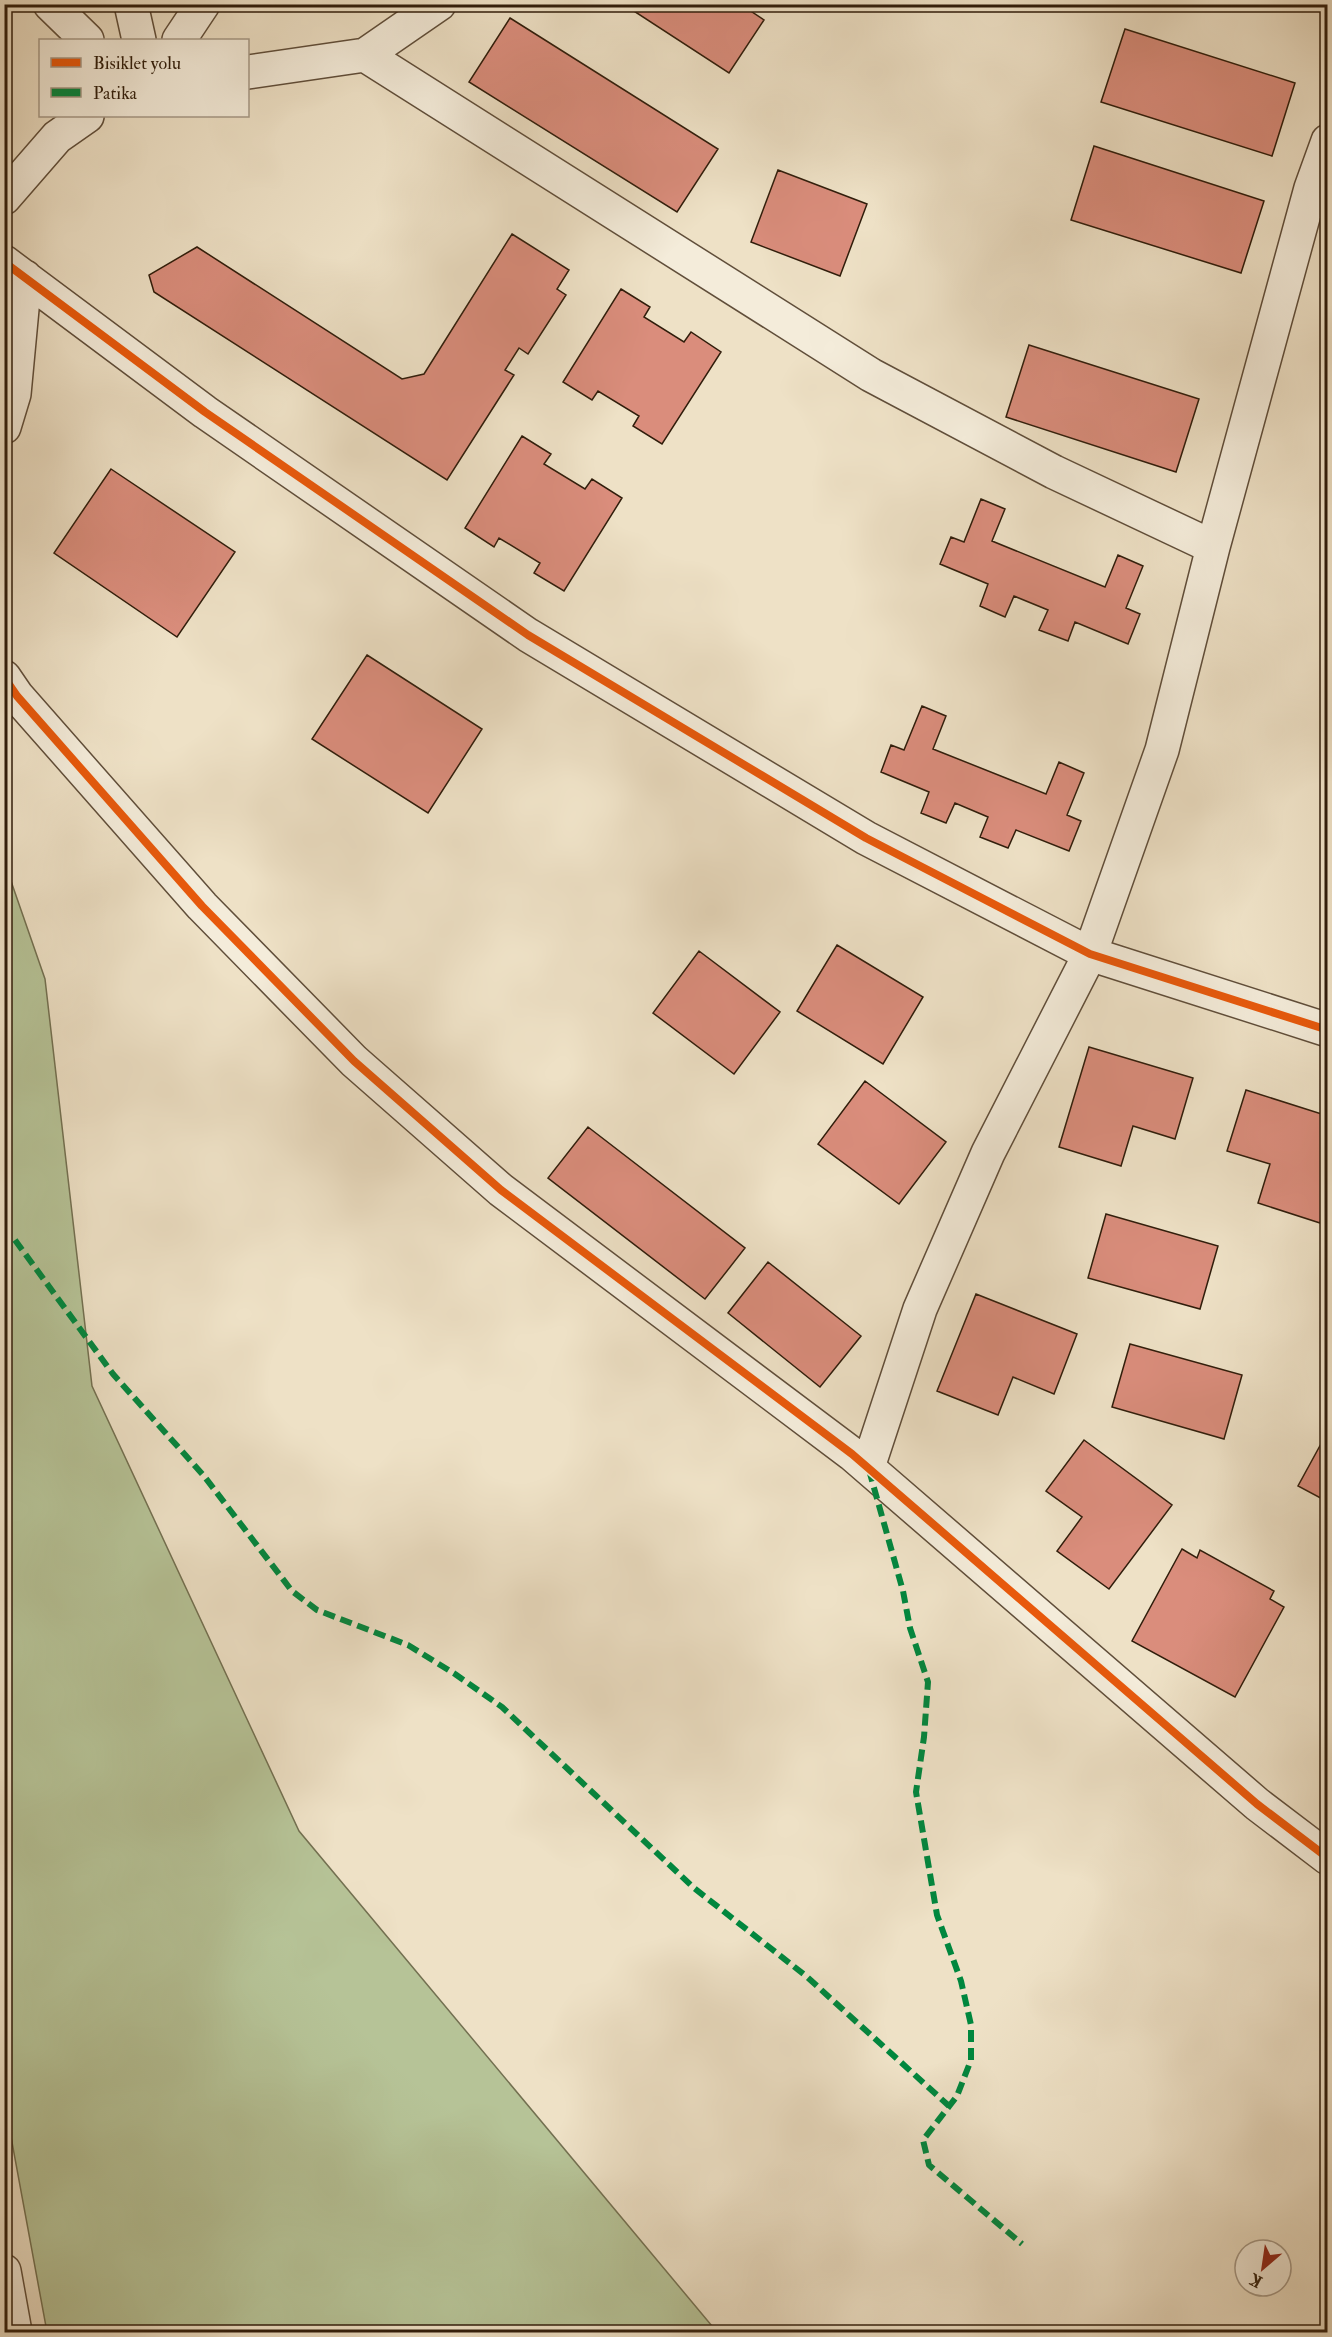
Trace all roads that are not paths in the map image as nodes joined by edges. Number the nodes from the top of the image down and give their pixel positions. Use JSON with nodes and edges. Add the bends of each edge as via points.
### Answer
{"nodes":[{"id":1,"x":50,"y":4,"type":"edge"},
{"id":2,"x":131,"y":4,"type":"edge"},
{"id":3,"x":203,"y":4,"type":"edge"},
{"id":4,"x":439,"y":4,"type":"edge"},
{"id":5,"x":86,"y":39,"type":"edge"},
{"id":6,"x":139,"y":39,"type":"edge"},
{"id":7,"x":180,"y":39,"type":"edge"},
{"id":8,"x":365,"y":55,"type":"junction"},
{"id":9,"x":249,"y":72,"type":"edge"},
{"id":10,"x":86,"y":117,"type":"edge"},
{"id":11,"x":1328,"y":141,"type":"edge"},
{"id":12,"x":1319,"y":190,"type":"edge"},
{"id":13,"x":4,"y":198,"type":"edge"},
{"id":14,"x":15,"y":269,"type":"edge"},
{"id":15,"x":4,"y":427,"type":"edge"},
{"id":16,"x":1213,"y":547,"type":"junction"},
{"id":17,"x":4,"y":677,"type":"edge"},
{"id":18,"x":1090,"y":954,"type":"junction"},
{"id":19,"x":1328,"y":1030,"type":"edge"},
{"id":20,"x":868,"y":1467,"type":"junction"},
{"id":21,"x":1328,"y":1858,"type":"edge"},
{"id":22,"x":4,"y":2271,"type":"edge"},
{"id":23,"x":15,"y":2332,"type":"edge"}],
"edges":[{"from":1,"to":5,"type":"street"},
{"from":2,"to":6,"type":"street"},
{"from":3,"to":7,"type":"street"},
{"from":4,"to":8,"type":"street"},
{"from":8,"to":9,"type":"street"},
{"from":8,"to":16,"type":"street","via":[[871,375],[1054,472]]},
{"from":10,"to":13,"type":"street","via":[[57,137]]},
{"from":11,"to":12,"type":"street"},
{"from":12,"to":16,"type":"street"},
{"from":14,"to":15,"type":"street","via":[[14,394]]},
{"from":14,"to":18,"type":"street","via":[[205,412],[528,635],[866,838]]},
{"from":16,"to":18,"type":"street","via":[[1162,750]]},
{"from":17,"to":20,"type":"street","via":[[202,906],[354,1061],[501,1190]]},
{"from":18,"to":19,"type":"street"},
{"from":18,"to":20,"type":"street","via":[[988,1153],[920,1309]]},
{"from":20,"to":21,"type":"street","via":[[1257,1804]]},
{"from":22,"to":23,"type":"street"}]}
